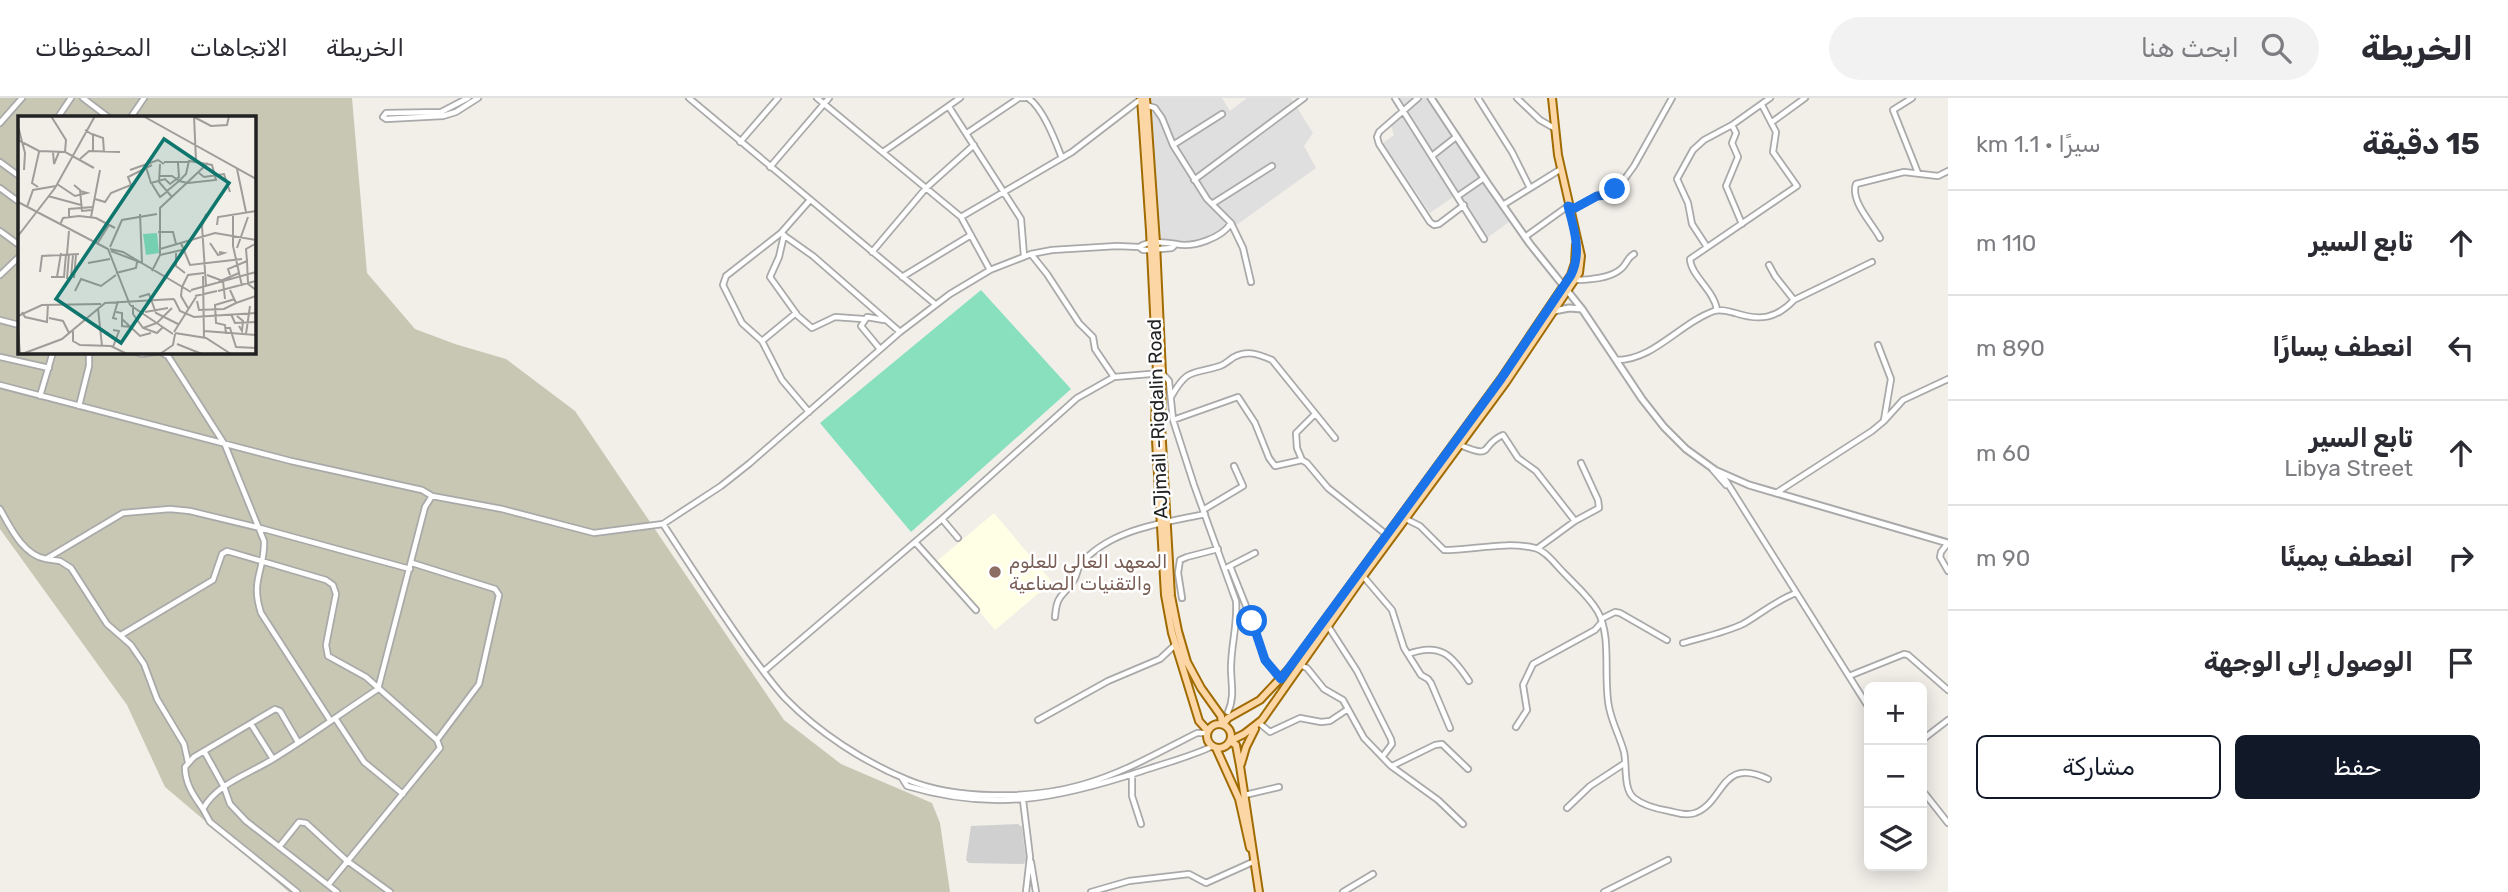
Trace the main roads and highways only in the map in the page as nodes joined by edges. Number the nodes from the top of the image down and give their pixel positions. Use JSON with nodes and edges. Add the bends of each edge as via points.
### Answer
{"nodes":[{"id":1,"x":1552,"y":98,"type":"edge"},
{"id":2,"x":1144,"y":100,"type":"edge"},
{"id":3,"x":1577,"y":240,"type":"junction"},
{"id":4,"x":1566,"y":288,"type":"junction"},
{"id":5,"x":1164,"y":523,"type":"junction"},
{"id":6,"x":1295,"y":668,"type":"junction"},
{"id":7,"x":1212,"y":702,"type":"junction"},
{"id":8,"x":1242,"y":712,"type":"junction"},
{"id":9,"x":1261,"y":722,"type":"junction"},
{"id":10,"x":1223,"y":724,"type":"junction"},
{"id":11,"x":1208,"y":732,"type":"junction"},
{"id":12,"x":1230,"y":741,"type":"junction"},
{"id":13,"x":1214,"y":747,"type":"junction"},
{"id":14,"x":1240,"y":766,"type":"junction"},
{"id":15,"x":1254,"y":863,"type":"junction"},
{"id":16,"x":1259,"y":892,"type":"edge"}],
"edges":[{"from":1,"to":3,"type":"main road"},
{"from":2,"to":5,"type":"main road","name":"AJjmail -Rigdalin Road"},
{"from":3,"to":4,"type":"main road","via":[[1574,270]]},
{"from":3,"to":4,"type":"main road","via":[[1581,264]]},
{"from":4,"to":6,"type":"main road"},
{"from":4,"to":6,"type":"main road","via":[[1460,445]]},
{"from":5,"to":7,"type":"main road","name":"AJjmail -Rigdalin Road","via":[[1178,631],[1187,662]]},
{"from":5,"to":11,"type":"main road","name":"AJjmail -Rigdalin Road","via":[[1165,595],[1200,724]]},
{"from":6,"to":8,"type":"main road"},
{"from":6,"to":9,"type":"main road"},
{"from":7,"to":8,"type":"main road","via":[[1228,712]]},
{"from":7,"to":10,"type":"main road","name":"AJjmail -Rigdalin Road"},
{"from":8,"to":10,"type":"main road"},
{"from":9,"to":12,"type":"main road"},
{"from":9,"to":14,"type":"main road","via":[[1248,741]]},
{"from":10,"to":11,"type":"main road"},
{"from":10,"to":12,"type":"main road","via":[[1230,731]]},
{"from":11,"to":13,"type":"main road"},
{"from":12,"to":13,"type":"main road","via":[[1223,748]]},
{"from":12,"to":14,"type":"main road","via":[[1237,747]]},
{"from":13,"to":15,"type":"main road","via":[[1239,799]]},
{"from":14,"to":15,"type":"main road"},
{"from":15,"to":16,"type":"main road"}]}
